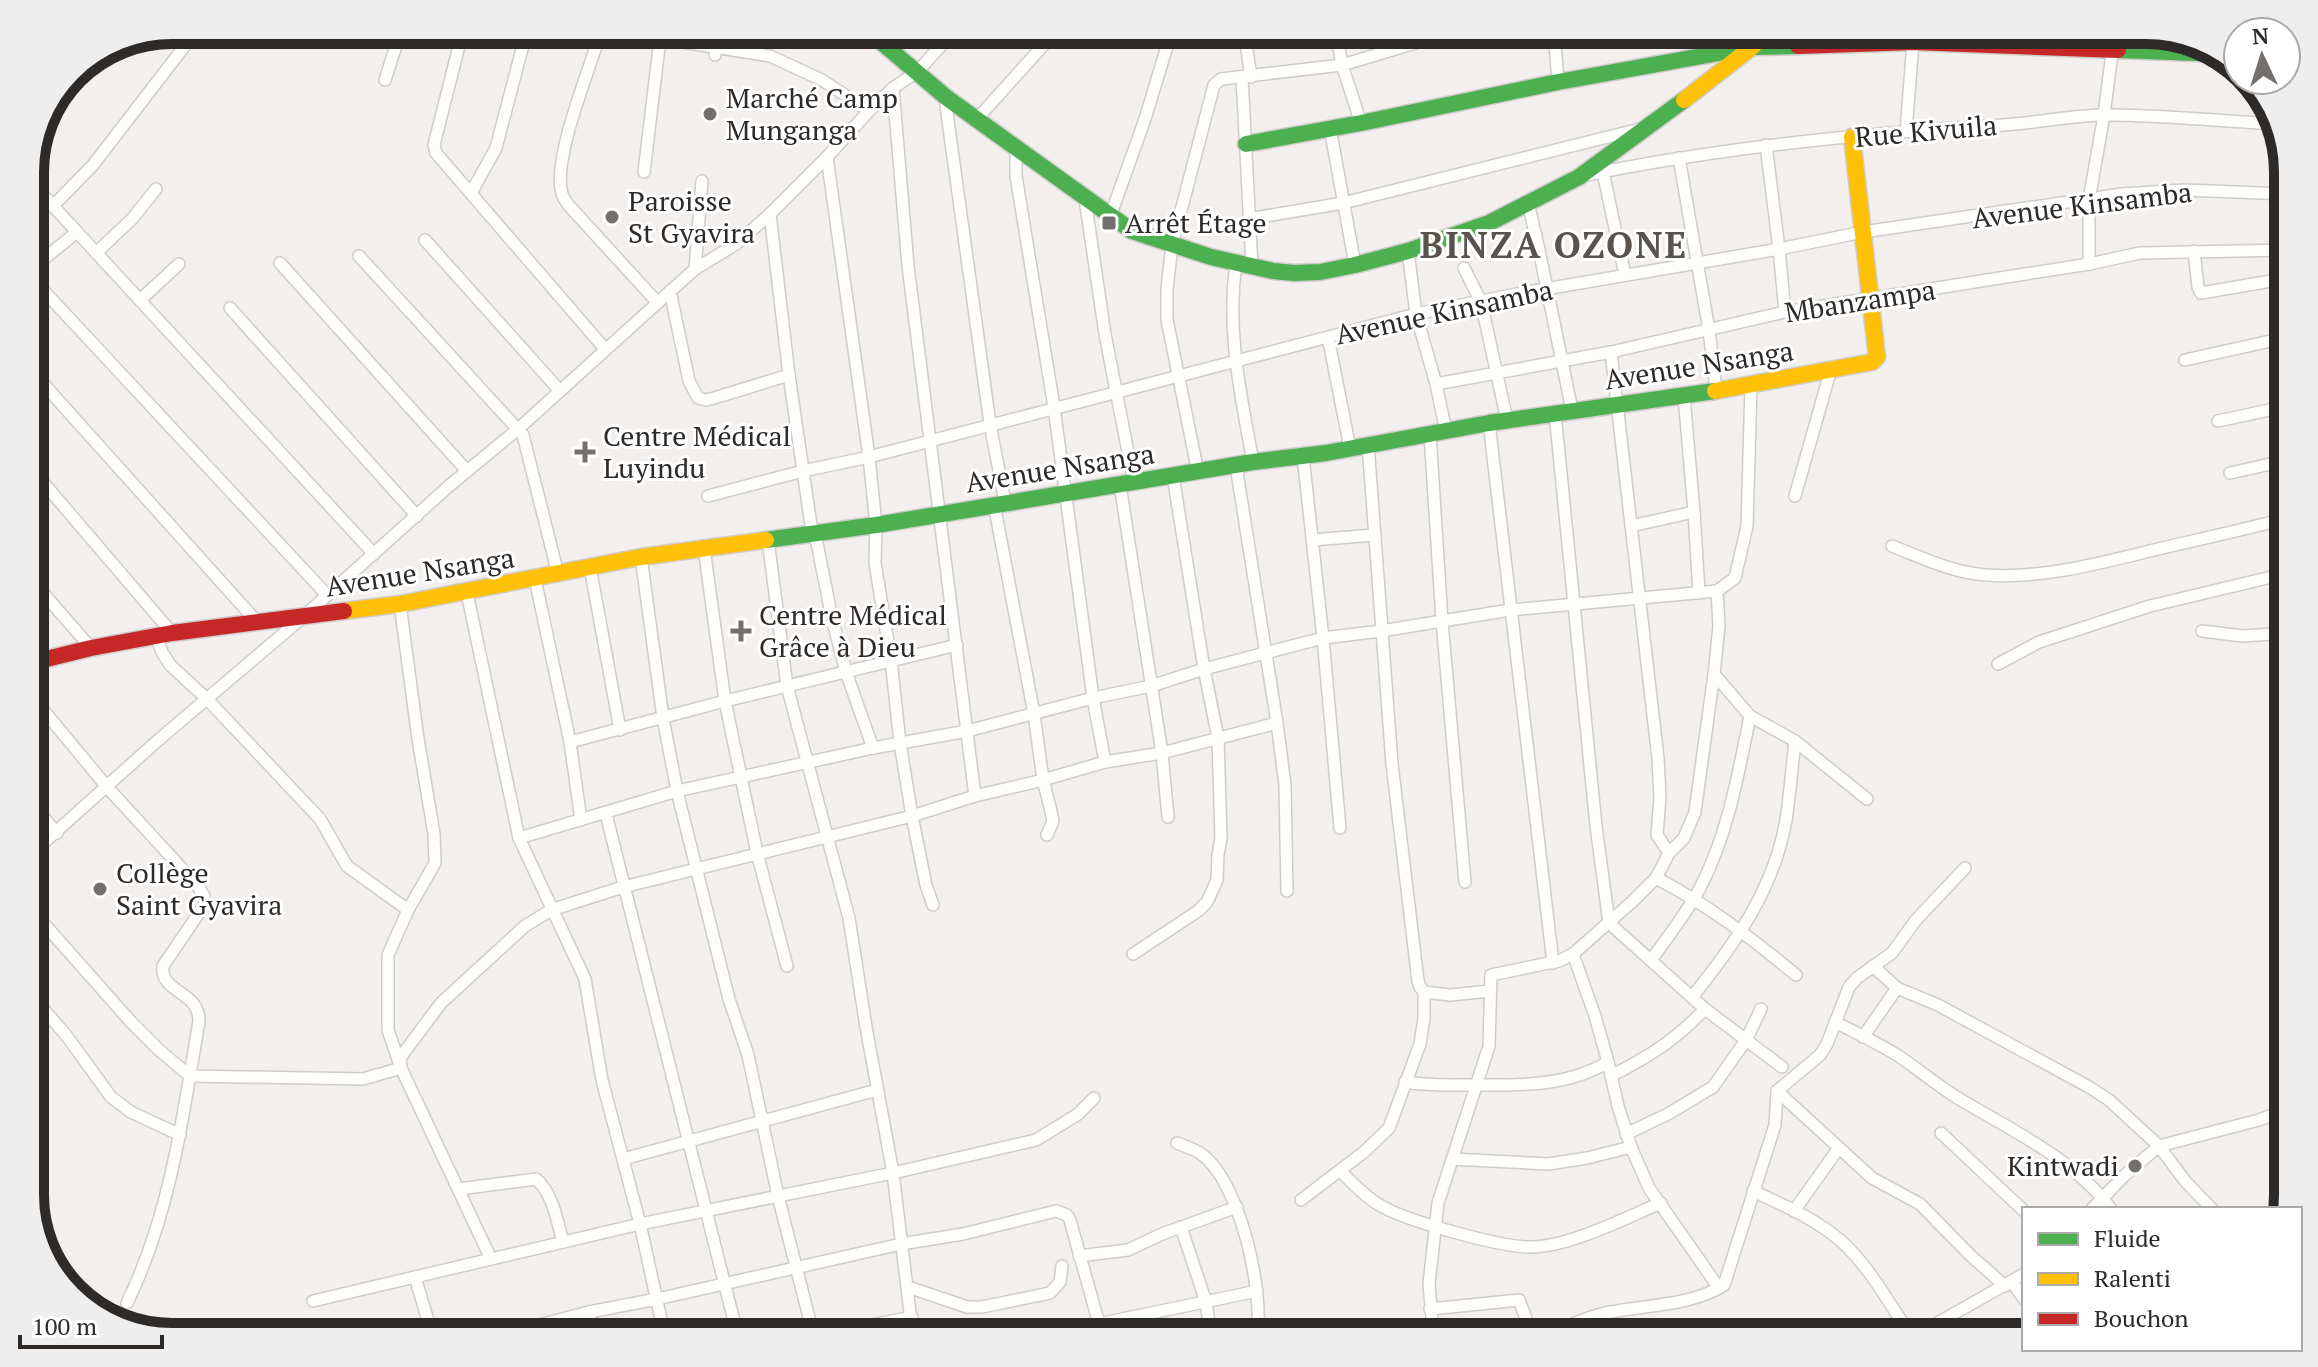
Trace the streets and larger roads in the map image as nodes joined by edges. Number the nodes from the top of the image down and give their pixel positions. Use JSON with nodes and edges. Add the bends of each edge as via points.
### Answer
{"nodes":[{"id":1,"x":186,"y":44,"type":"edge"},
{"id":2,"x":397,"y":44,"type":"edge"},
{"id":3,"x":459,"y":44,"type":"edge"},
{"id":4,"x":523,"y":44,"type":"edge"},
{"id":5,"x":597,"y":44,"type":"edge"},
{"id":6,"x":659,"y":44,"type":"edge"},
{"id":7,"x":685,"y":44,"type":"edge"},
{"id":8,"x":715,"y":44,"type":"edge"},
{"id":9,"x":888,"y":44,"type":"edge"},
{"id":10,"x":942,"y":44,"type":"edge"},
{"id":11,"x":1044,"y":44,"type":"edge"},
{"id":12,"x":1168,"y":44,"type":"edge"},
{"id":13,"x":1245,"y":44,"type":"edge"},
{"id":14,"x":1338,"y":44,"type":"edge"},
{"id":15,"x":1412,"y":44,"type":"edge"},
{"id":16,"x":1555,"y":44,"type":"edge"},
{"id":17,"x":1755,"y":44,"type":"edge"},
{"id":18,"x":1796,"y":44,"type":"edge"},
{"id":19,"x":1913,"y":44,"type":"edge"},
{"id":20,"x":2027,"y":44,"type":"edge"},
{"id":21,"x":2112,"y":44,"type":"edge"},
{"id":22,"x":1752,"y":47,"type":"junction"},
{"id":23,"x":715,"y":50,"type":"junction"},
{"id":24,"x":2111,"y":50,"type":"junction"},
{"id":25,"x":2192,"y":53,"type":"edge"},
{"id":26,"x":1342,"y":65,"type":"junction"},
{"id":27,"x":918,"y":71,"type":"junction"},
{"id":28,"x":1247,"y":77,"type":"junction"},
{"id":29,"x":385,"y":80,"type":"dead end"},
{"id":30,"x":1558,"y":82,"type":"junction"},
{"id":31,"x":893,"y":88,"type":"junction"},
{"id":32,"x":947,"y":98,"type":"junction"},
{"id":33,"x":869,"y":111,"type":"junction"},
{"id":34,"x":2104,"y":115,"type":"junction"},
{"id":35,"x":977,"y":119,"type":"junction"},
{"id":36,"x":1361,"y":123,"type":"junction"},
{"id":37,"x":2264,"y":123,"type":"edge"},
{"id":38,"x":1648,"y":127,"type":"junction"},
{"id":39,"x":1330,"y":128,"type":"junction"},
{"id":40,"x":1906,"y":131,"type":"junction"},
{"id":41,"x":1852,"y":137,"type":"junction"},
{"id":42,"x":1246,"y":144,"type":"junction"},
{"id":43,"x":1766,"y":145,"type":"junction"},
{"id":44,"x":1016,"y":147,"type":"junction"},
{"id":45,"x":827,"y":157,"type":"junction"},
{"id":46,"x":1679,"y":158,"type":"junction"},
{"id":47,"x":644,"y":172,"type":"dead end"},
{"id":48,"x":1603,"y":172,"type":"junction"},
{"id":49,"x":1579,"y":177,"type":"junction"},
{"id":50,"x":702,"y":181,"type":"dead end"},
{"id":51,"x":156,"y":189,"type":"dead end"},
{"id":52,"x":471,"y":193,"type":"junction"},
{"id":53,"x":2274,"y":193,"type":"edge"},
{"id":54,"x":44,"y":196,"type":"edge"},
{"id":55,"x":1085,"y":199,"type":"junction"},
{"id":56,"x":2089,"y":200,"type":"junction"},
{"id":57,"x":1343,"y":203,"type":"junction"},
{"id":58,"x":1528,"y":203,"type":"junction"},
{"id":59,"x":53,"y":206,"type":"junction"},
{"id":60,"x":770,"y":214,"type":"junction"},
{"id":61,"x":1110,"y":217,"type":"junction"},
{"id":62,"x":1248,"y":219,"type":"junction"},
{"id":63,"x":77,"y":232,"type":"junction"},
{"id":64,"x":1863,"y":232,"type":"junction"},
{"id":65,"x":425,"y":240,"type":"dead end"},
{"id":66,"x":1172,"y":245,"type":"junction"},
{"id":67,"x":1779,"y":249,"type":"junction"},
{"id":68,"x":2274,"y":250,"type":"edge"},
{"id":69,"x":1408,"y":251,"type":"junction"},
{"id":70,"x":2194,"y":251,"type":"junction"},
{"id":71,"x":96,"y":253,"type":"junction"},
{"id":72,"x":359,"y":256,"type":"dead end"},
{"id":73,"x":44,"y":261,"type":"edge"},
{"id":74,"x":1698,"y":262,"type":"junction"},
{"id":75,"x":280,"y":263,"type":"dead end"},
{"id":76,"x":179,"y":264,"type":"dead end"},
{"id":77,"x":2089,"y":264,"type":"junction"},
{"id":78,"x":1244,"y":265,"type":"junction"},
{"id":79,"x":1355,"y":265,"type":"junction"},
{"id":80,"x":1464,"y":268,"type":"dead end"},
{"id":81,"x":695,"y":269,"type":"junction"},
{"id":82,"x":1625,"y":275,"type":"junction"},
{"id":83,"x":2274,"y":281,"type":"edge"},
{"id":84,"x":44,"y":288,"type":"edge"},
{"id":85,"x":1547,"y":288,"type":"junction"},
{"id":86,"x":670,"y":291,"type":"junction"},
{"id":87,"x":1873,"y":299,"type":"junction"},
{"id":88,"x":140,"y":300,"type":"junction"},
{"id":89,"x":657,"y":302,"type":"junction"},
{"id":90,"x":1481,"y":302,"type":"junction"},
{"id":91,"x":230,"y":308,"type":"dead end"},
{"id":92,"x":1785,"y":312,"type":"junction"},
{"id":93,"x":1416,"y":314,"type":"junction"},
{"id":94,"x":1709,"y":330,"type":"junction"},
{"id":95,"x":1328,"y":337,"type":"junction"},
{"id":96,"x":2274,"y":340,"type":"edge"},
{"id":97,"x":605,"y":349,"type":"junction"},
{"id":98,"x":1611,"y":352,"type":"junction"},
{"id":99,"x":1562,"y":360,"type":"junction"},
{"id":100,"x":2185,"y":360,"type":"dead end"},
{"id":101,"x":1235,"y":362,"type":"junction"},
{"id":102,"x":1831,"y":369,"type":"junction"},
{"id":103,"x":1495,"y":373,"type":"junction"},
{"id":104,"x":789,"y":375,"type":"junction"},
{"id":105,"x":1177,"y":377,"type":"junction"},
{"id":106,"x":1436,"y":384,"type":"junction"},
{"id":107,"x":44,"y":385,"type":"edge"},
{"id":108,"x":1751,"y":386,"type":"junction"},
{"id":109,"x":1716,"y":390,"type":"junction"},
{"id":110,"x":560,"y":391,"type":"junction"},
{"id":111,"x":1116,"y":393,"type":"junction"},
{"id":112,"x":1684,"y":396,"type":"junction"},
{"id":113,"x":1618,"y":405,"type":"junction"},
{"id":114,"x":1054,"y":407,"type":"junction"},
{"id":115,"x":2274,"y":409,"type":"edge"},
{"id":116,"x":1572,"y":410,"type":"junction"},
{"id":117,"x":1555,"y":413,"type":"junction"},
{"id":118,"x":1507,"y":420,"type":"junction"},
{"id":119,"x":2218,"y":421,"type":"dead end"},
{"id":120,"x":1489,"y":423,"type":"junction"},
{"id":121,"x":990,"y":424,"type":"junction"},
{"id":122,"x":518,"y":429,"type":"junction"},
{"id":123,"x":1438,"y":432,"type":"junction"},
{"id":124,"x":929,"y":440,"type":"junction"},
{"id":125,"x":1368,"y":444,"type":"junction"},
{"id":126,"x":1350,"y":448,"type":"junction"},
{"id":127,"x":1303,"y":456,"type":"junction"},
{"id":128,"x":869,"y":457,"type":"junction"},
{"id":129,"x":2274,"y":463,"type":"edge"},
{"id":130,"x":1244,"y":464,"type":"junction"},
{"id":131,"x":467,"y":471,"type":"junction"},
{"id":132,"x":803,"y":471,"type":"junction"},
{"id":133,"x":1198,"y":472,"type":"junction"},
{"id":134,"x":2230,"y":473,"type":"dead end"},
{"id":135,"x":1173,"y":476,"type":"junction"},
{"id":136,"x":1127,"y":484,"type":"junction"},
{"id":137,"x":44,"y":485,"type":"edge"},
{"id":138,"x":1066,"y":493,"type":"junction"},
{"id":139,"x":708,"y":496,"type":"dead end"},
{"id":140,"x":1795,"y":496,"type":"dead end"},
{"id":141,"x":1000,"y":503,"type":"junction"},
{"id":142,"x":1694,"y":512,"type":"junction"},
{"id":143,"x":938,"y":513,"type":"junction"},
{"id":144,"x":417,"y":516,"type":"junction"},
{"id":145,"x":2274,"y":521,"type":"edge"},
{"id":146,"x":876,"y":525,"type":"junction"},
{"id":147,"x":1631,"y":526,"type":"junction"},
{"id":148,"x":812,"y":532,"type":"junction"},
{"id":149,"x":1374,"y":535,"type":"junction"},
{"id":150,"x":768,"y":540,"type":"junction"},
{"id":151,"x":1312,"y":540,"type":"junction"},
{"id":152,"x":1892,"y":546,"type":"dead end"},
{"id":153,"x":704,"y":548,"type":"junction"},
{"id":154,"x":374,"y":554,"type":"junction"},
{"id":155,"x":641,"y":557,"type":"junction"},
{"id":156,"x":590,"y":567,"type":"junction"},
{"id":157,"x":558,"y":574,"type":"junction"},
{"id":158,"x":2274,"y":576,"type":"edge"},
{"id":159,"x":535,"y":579,"type":"junction"},
{"id":160,"x":1717,"y":591,"type":"junction"},
{"id":161,"x":467,"y":593,"type":"junction"},
{"id":162,"x":1699,"y":593,"type":"junction"},
{"id":163,"x":44,"y":594,"type":"edge"},
{"id":164,"x":327,"y":595,"type":"junction"},
{"id":165,"x":1639,"y":597,"type":"junction"},
{"id":166,"x":1573,"y":603,"type":"junction"},
{"id":167,"x":400,"y":604,"type":"junction"},
{"id":168,"x":1510,"y":610,"type":"junction"},
{"id":169,"x":303,"y":617,"type":"junction"},
{"id":170,"x":1442,"y":621,"type":"junction"},
{"id":171,"x":258,"y":623,"type":"junction"},
{"id":172,"x":1381,"y":631,"type":"junction"},
{"id":173,"x":2202,"y":631,"type":"dead end"},
{"id":174,"x":2274,"y":634,"type":"edge"},
{"id":175,"x":164,"y":635,"type":"junction"},
{"id":176,"x":1323,"y":638,"type":"junction"},
{"id":177,"x":957,"y":645,"type":"junction"},
{"id":178,"x":91,"y":648,"type":"junction"},
{"id":179,"x":1267,"y":652,"type":"junction"},
{"id":180,"x":44,"y":660,"type":"edge"},
{"id":181,"x":891,"y":660,"type":"junction"},
{"id":182,"x":1998,"y":664,"type":"dead end"},
{"id":183,"x":1204,"y":669,"type":"junction"},
{"id":184,"x":846,"y":672,"type":"junction"},
{"id":185,"x":1714,"y":674,"type":"junction"},
{"id":186,"x":787,"y":686,"type":"junction"},
{"id":187,"x":1151,"y":686,"type":"junction"},
{"id":188,"x":1093,"y":698,"type":"junction"},
{"id":189,"x":207,"y":699,"type":"junction"},
{"id":190,"x":725,"y":701,"type":"junction"},
{"id":191,"x":44,"y":711,"type":"edge"},
{"id":192,"x":1034,"y":714,"type":"junction"},
{"id":193,"x":1750,"y":716,"type":"junction"},
{"id":194,"x":663,"y":718,"type":"junction"},
{"id":195,"x":1277,"y":723,"type":"junction"},
{"id":196,"x":620,"y":730,"type":"junction"},
{"id":197,"x":967,"y":731,"type":"junction"},
{"id":198,"x":1218,"y":738,"type":"junction"},
{"id":199,"x":1795,"y":741,"type":"junction"},
{"id":200,"x":570,"y":742,"type":"junction"},
{"id":201,"x":900,"y":743,"type":"junction"},
{"id":202,"x":873,"y":748,"type":"junction"},
{"id":203,"x":1162,"y":753,"type":"junction"},
{"id":204,"x":1105,"y":762,"type":"junction"},
{"id":205,"x":809,"y":763,"type":"junction"},
{"id":206,"x":741,"y":776,"type":"junction"},
{"id":207,"x":1043,"y":780,"type":"junction"},
{"id":208,"x":107,"y":787,"type":"junction"},
{"id":209,"x":677,"y":791,"type":"junction"},
{"id":210,"x":975,"y":796,"type":"junction"},
{"id":211,"x":1867,"y":799,"type":"dead end"},
{"id":212,"x":606,"y":814,"type":"junction"},
{"id":213,"x":912,"y":816,"type":"junction"},
{"id":214,"x":1168,"y":817,"type":"dead end"},
{"id":215,"x":44,"y":818,"type":"edge"},
{"id":216,"x":581,"y":820,"type":"junction"},
{"id":217,"x":1340,"y":828,"type":"dead end"},
{"id":218,"x":57,"y":833,"type":"junction"},
{"id":219,"x":1047,"y":835,"type":"dead end"},
{"id":220,"x":828,"y":837,"type":"junction"},
{"id":221,"x":519,"y":838,"type":"junction"},
{"id":222,"x":44,"y":844,"type":"edge"},
{"id":223,"x":757,"y":853,"type":"junction"},
{"id":224,"x":1669,"y":853,"type":"junction"},
{"id":225,"x":1965,"y":868,"type":"dead end"},
{"id":226,"x":696,"y":870,"type":"junction"},
{"id":227,"x":1656,"y":878,"type":"junction"},
{"id":228,"x":1465,"y":882,"type":"dead end"},
{"id":229,"x":623,"y":887,"type":"junction"},
{"id":230,"x":1287,"y":891,"type":"dead end"},
{"id":231,"x":1694,"y":898,"type":"junction"},
{"id":232,"x":933,"y":905,"type":"dead end"},
{"id":233,"x":408,"y":910,"type":"junction"},
{"id":234,"x":551,"y":910,"type":"junction"},
{"id":235,"x":1609,"y":923,"type":"junction"},
{"id":236,"x":44,"y":924,"type":"edge"},
{"id":237,"x":1742,"y":932,"type":"junction"},
{"id":238,"x":1133,"y":954,"type":"dead end"},
{"id":239,"x":1573,"y":954,"type":"junction"},
{"id":240,"x":1651,"y":960,"type":"junction"},
{"id":241,"x":1553,"y":963,"type":"junction"},
{"id":242,"x":787,"y":966,"type":"dead end"},
{"id":243,"x":1873,"y":966,"type":"junction"},
{"id":244,"x":1796,"y":975,"type":"dead end"},
{"id":245,"x":1897,"y":988,"type":"junction"},
{"id":246,"x":1490,"y":991,"type":"junction"},
{"id":247,"x":1424,"y":992,"type":"junction"},
{"id":248,"x":1692,"y":997,"type":"junction"},
{"id":249,"x":1705,"y":1009,"type":"junction"},
{"id":250,"x":1761,"y":1009,"type":"dead end"},
{"id":251,"x":44,"y":1010,"type":"edge"},
{"id":252,"x":1835,"y":1022,"type":"junction"},
{"id":253,"x":1863,"y":1037,"type":"junction"},
{"id":254,"x":1746,"y":1040,"type":"junction"},
{"id":255,"x":1608,"y":1062,"type":"junction"},
{"id":256,"x":1782,"y":1067,"type":"dead end"},
{"id":257,"x":401,"y":1068,"type":"junction"},
{"id":258,"x":190,"y":1076,"type":"junction"},
{"id":259,"x":1611,"y":1076,"type":"junction"},
{"id":260,"x":1405,"y":1082,"type":"junction"},
{"id":261,"x":1476,"y":1085,"type":"junction"},
{"id":262,"x":877,"y":1090,"type":"junction"},
{"id":263,"x":1777,"y":1091,"type":"junction"},
{"id":264,"x":1094,"y":1098,"type":"dead end"},
{"id":265,"x":2274,"y":1114,"type":"edge"},
{"id":266,"x":761,"y":1121,"type":"junction"},
{"id":267,"x":1941,"y":1133,"type":"dead end"},
{"id":268,"x":1626,"y":1134,"type":"junction"},
{"id":269,"x":180,"y":1135,"type":"junction"},
{"id":270,"x":689,"y":1140,"type":"junction"},
{"id":271,"x":1177,"y":1143,"type":"dead end"},
{"id":272,"x":2159,"y":1146,"type":"junction"},
{"id":273,"x":1631,"y":1147,"type":"junction"},
{"id":274,"x":1838,"y":1149,"type":"junction"},
{"id":275,"x":623,"y":1159,"type":"junction"},
{"id":276,"x":1452,"y":1159,"type":"junction"},
{"id":277,"x":1340,"y":1171,"type":"junction"},
{"id":278,"x":893,"y":1173,"type":"junction"},
{"id":279,"x":458,"y":1189,"type":"junction"},
{"id":280,"x":1753,"y":1191,"type":"junction"},
{"id":281,"x":778,"y":1196,"type":"junction"},
{"id":282,"x":2103,"y":1198,"type":"junction"},
{"id":283,"x":1301,"y":1200,"type":"dead end"},
{"id":284,"x":1661,"y":1203,"type":"junction"},
{"id":285,"x":1237,"y":1207,"type":"junction"},
{"id":286,"x":2094,"y":1207,"type":"edge"},
{"id":287,"x":2110,"y":1207,"type":"edge"},
{"id":288,"x":2210,"y":1207,"type":"edge"},
{"id":289,"x":2022,"y":1209,"type":"edge"},
{"id":290,"x":705,"y":1210,"type":"junction"},
{"id":291,"x":1794,"y":1211,"type":"junction"},
{"id":292,"x":640,"y":1224,"type":"junction"},
{"id":293,"x":1435,"y":1226,"type":"junction"},
{"id":294,"x":1181,"y":1227,"type":"junction"},
{"id":295,"x":563,"y":1242,"type":"junction"},
{"id":296,"x":901,"y":1244,"type":"junction"},
{"id":297,"x":1079,"y":1256,"type":"junction"},
{"id":298,"x":491,"y":1259,"type":"junction"},
{"id":299,"x":1062,"y":1266,"type":"dead end"},
{"id":300,"x":796,"y":1268,"type":"junction"},
{"id":301,"x":2022,"y":1275,"type":"edge"},
{"id":302,"x":415,"y":1277,"type":"junction"},
{"id":303,"x":724,"y":1284,"type":"junction"},
{"id":304,"x":2008,"y":1284,"type":"junction"},
{"id":305,"x":908,"y":1287,"type":"junction"},
{"id":306,"x":1719,"y":1288,"type":"junction"},
{"id":307,"x":1257,"y":1291,"type":"junction"},
{"id":308,"x":2022,"y":1297,"type":"edge"},
{"id":309,"x":657,"y":1299,"type":"junction"},
{"id":310,"x":313,"y":1301,"type":"dead end"},
{"id":311,"x":1206,"y":1302,"type":"junction"},
{"id":312,"x":127,"y":1303,"type":"dead end"},
{"id":313,"x":1430,"y":1309,"type":"junction"},
{"id":314,"x":589,"y":1312,"type":"junction"},
{"id":315,"x":912,"y":1317,"type":"junction"},
{"id":316,"x":1117,"y":1320,"type":"junction"},
{"id":317,"x":1942,"y":1322,"type":"edge"},
{"id":318,"x":429,"y":1323,"type":"edge"},
{"id":319,"x":547,"y":1323,"type":"edge"},
{"id":320,"x":591,"y":1323,"type":"edge"},
{"id":321,"x":662,"y":1323,"type":"edge"},
{"id":322,"x":734,"y":1323,"type":"edge"},
{"id":323,"x":810,"y":1323,"type":"edge"},
{"id":324,"x":882,"y":1323,"type":"edge"},
{"id":325,"x":912,"y":1323,"type":"edge"},
{"id":326,"x":1099,"y":1323,"type":"edge"},
{"id":327,"x":1104,"y":1323,"type":"edge"},
{"id":328,"x":1118,"y":1323,"type":"edge"},
{"id":329,"x":1209,"y":1323,"type":"edge"},
{"id":330,"x":1257,"y":1323,"type":"edge"},
{"id":331,"x":1432,"y":1323,"type":"edge"},
{"id":332,"x":1528,"y":1323,"type":"edge"},
{"id":333,"x":1576,"y":1323,"type":"edge"},
{"id":334,"x":1903,"y":1323,"type":"edge"}],
"edges":[{"from":1,"to":59,"type":"street","via":[[93,165]]},
{"from":2,"to":29,"type":"street"},
{"from":3,"to":52,"type":"street","via":[[434,145],[438,157]]},
{"from":4,"to":52,"type":"street","via":[[496,148]]},
{"from":5,"to":89,"type":"street","via":[[562,164],[561,192]]},
{"from":6,"to":47,"type":"street"},
{"from":7,"to":23,"type":"street"},
{"from":8,"to":23,"type":"street"},
{"from":9,"to":27,"type":"street"},
{"from":10,"to":27,"type":"street"},
{"from":11,"to":35,"type":"street"},
{"from":12,"to":61,"type":"street"},
{"from":13,"to":28,"type":"street"},
{"from":14,"to":26,"type":"street"},
{"from":15,"to":26,"type":"street"},
{"from":16,"to":30,"type":"street"},
{"from":17,"to":22,"type":"street"},
{"from":18,"to":22,"type":"street"},
{"from":19,"to":40,"type":"street"},
{"from":20,"to":24,"type":"street"},
{"from":21,"to":24,"type":"street"},
{"from":22,"to":30,"type":"street"},
{"from":22,"to":38,"type":"street"},
{"from":23,"to":33,"type":"street","via":[[770,56],[822,80]]},
{"from":24,"to":25,"type":"street"},
{"from":24,"to":34,"type":"street"},
{"from":26,"to":28,"type":"street"},
{"from":26,"to":36,"type":"street"},
{"from":27,"to":31,"type":"street"},
{"from":27,"to":32,"type":"street"},
{"from":28,"to":42,"type":"street"},
{"from":28,"to":66,"type":"street","via":[[1221,79],[1214,85]]},
{"from":30,"to":36,"type":"street"},
{"from":31,"to":33,"type":"street"},
{"from":31,"to":124,"type":"street"},
{"from":32,"to":35,"type":"street"},
{"from":32,"to":121,"type":"street"},
{"from":33,"to":45,"type":"street"},
{"from":34,"to":37,"type":"street","name":"Rue Kivuila"},
{"from":34,"to":40,"type":"street","name":"Rue Kivuila"},
{"from":34,"to":56,"type":"street"},
{"from":35,"to":44,"type":"street"},
{"from":36,"to":39,"type":"street"},
{"from":38,"to":49,"type":"street"},
{"from":38,"to":57,"type":"street"},
{"from":39,"to":42,"type":"street"},
{"from":39,"to":57,"type":"street"},
{"from":40,"to":41,"type":"street","name":"Rue Kivuila"},
{"from":41,"to":43,"type":"street","name":"Rue Kivuila"},
{"from":41,"to":64,"type":"street","name":"Avenue Nsanga"},
{"from":42,"to":62,"type":"street"},
{"from":43,"to":46,"type":"street","name":"Rue Kivuila"},
{"from":43,"to":67,"type":"street"},
{"from":44,"to":55,"type":"street"},
{"from":44,"to":114,"type":"street","via":[[1016,176]]},
{"from":45,"to":60,"type":"street"},
{"from":45,"to":128,"type":"street"},
{"from":46,"to":48,"type":"street","name":"Rue Kivuila"},
{"from":46,"to":74,"type":"street"},
{"from":48,"to":49,"type":"street","name":"Rue Kivuila"},
{"from":48,"to":82,"type":"street"},
{"from":49,"to":58,"type":"street"},
{"from":50,"to":81,"type":"street"},
{"from":51,"to":71,"type":"street"},
{"from":52,"to":97,"type":"street"},
{"from":53,"to":56,"type":"street","name":"Avenue Kinsamba","via":[[2184,190]]},
{"from":54,"to":59,"type":"street"},
{"from":55,"to":61,"type":"street"},
{"from":55,"to":111,"type":"street"},
{"from":56,"to":64,"type":"street","name":"Avenue Kinsamba"},
{"from":56,"to":77,"type":"street"},
{"from":57,"to":62,"type":"street"},
{"from":57,"to":79,"type":"street"},
{"from":58,"to":69,"type":"street","via":[[1489,223]]},
{"from":58,"to":85,"type":"street"},
{"from":59,"to":63,"type":"street"},
{"from":60,"to":81,"type":"street","via":[[736,244]]},
{"from":60,"to":104,"type":"street"},
{"from":61,"to":66,"type":"street"},
{"from":62,"to":78,"type":"street"},
{"from":63,"to":71,"type":"street"},
{"from":63,"to":73,"type":"street"},
{"from":64,"to":67,"type":"street","name":"Avenue Kinsamba"},
{"from":64,"to":87,"type":"street","name":"Avenue Nsanga"},
{"from":65,"to":110,"type":"street"},
{"from":66,"to":78,"type":"street"},
{"from":66,"to":105,"type":"street","via":[[1167,320]]},
{"from":67,"to":74,"type":"street","name":"Avenue Kinsamba"},
{"from":67,"to":92,"type":"street"},
{"from":68,"to":70,"type":"street","name":"Mbanzampa"},
{"from":69,"to":79,"type":"street"},
{"from":69,"to":93,"type":"street"},
{"from":70,"to":77,"type":"street","name":"Mbanzampa","via":[[2140,253]]},
{"from":70,"to":83,"type":"street","via":[[2201,293]]},
{"from":71,"to":88,"type":"street"},
{"from":72,"to":122,"type":"street"},
{"from":74,"to":82,"type":"street","name":"Avenue Kinsamba"},
{"from":74,"to":94,"type":"street"},
{"from":75,"to":131,"type":"street"},
{"from":76,"to":88,"type":"street"},
{"from":77,"to":87,"type":"street","name":"Mbanzampa"},
{"from":78,"to":79,"type":"street","via":[[1294,273]]},
{"from":78,"to":101,"type":"street","via":[[1231,316]]},
{"from":80,"to":90,"type":"street"},
{"from":81,"to":86,"type":"street"},
{"from":82,"to":85,"type":"street","name":"Avenue Kinsamba"},
{"from":84,"to":164,"type":"street"},
{"from":85,"to":90,"type":"street","name":"Avenue Kinsamba"},
{"from":85,"to":99,"type":"street"},
{"from":86,"to":89,"type":"street"},
{"from":86,"to":104,"type":"street","via":[[689,381],[698,398]]},
{"from":87,"to":92,"type":"street","name":"Mbanzampa"},
{"from":87,"to":102,"type":"street","name":"Avenue Nsanga","via":[[1877,357]]},
{"from":88,"to":154,"type":"street"},
{"from":89,"to":97,"type":"street"},
{"from":90,"to":93,"type":"street","name":"Avenue Kinsamba"},
{"from":90,"to":103,"type":"street"},
{"from":91,"to":144,"type":"street"},
{"from":92,"to":94,"type":"street","name":"Mbanzampa"},
{"from":93,"to":95,"type":"street","name":"Avenue Kinsamba"},
{"from":93,"to":106,"type":"street"},
{"from":94,"to":98,"type":"street","name":"Mbanzampa"},
{"from":94,"to":109,"type":"street"},
{"from":95,"to":101,"type":"street","name":"Avenue Kinsamba"},
{"from":95,"to":126,"type":"street"},
{"from":96,"to":100,"type":"street"},
{"from":97,"to":110,"type":"street"},
{"from":98,"to":99,"type":"street","name":"Mbanzampa"},
{"from":98,"to":113,"type":"street"},
{"from":99,"to":103,"type":"street","name":"Mbanzampa"},
{"from":99,"to":116,"type":"street"},
{"from":101,"to":105,"type":"street","name":"Avenue Kinsamba"},
{"from":101,"to":130,"type":"street"},
{"from":102,"to":108,"type":"street","name":"Avenue Nsanga"},
{"from":102,"to":140,"type":"street"},
{"from":103,"to":106,"type":"street","name":"Mbanzampa"},
{"from":103,"to":118,"type":"street"},
{"from":104,"to":132,"type":"street"},
{"from":105,"to":111,"type":"street","name":"Avenue Kinsamba"},
{"from":105,"to":133,"type":"street"},
{"from":106,"to":123,"type":"street"},
{"from":107,"to":171,"type":"street"},
{"from":108,"to":109,"type":"street","name":"Avenue Nsanga"},
{"from":108,"to":160,"type":"street","via":[[1747,526],[1735,578]]},
{"from":109,"to":112,"type":"street","name":"Avenue Nsanga"},
{"from":110,"to":122,"type":"street"},
{"from":111,"to":114,"type":"street","name":"Avenue Kinsamba"},
{"from":111,"to":136,"type":"street"},
{"from":112,"to":113,"type":"street","name":"Avenue Nsanga"},
{"from":112,"to":142,"type":"street"},
{"from":113,"to":116,"type":"street","name":"Avenue Nsanga"},
{"from":113,"to":147,"type":"street"},
{"from":114,"to":121,"type":"street","name":"Avenue Kinsamba"},
{"from":114,"to":138,"type":"street"},
{"from":115,"to":119,"type":"street"},
{"from":116,"to":117,"type":"street","name":"Avenue Nsanga"},
{"from":117,"to":118,"type":"street","name":"Avenue Nsanga"},
{"from":117,"to":166,"type":"street"},
{"from":118,"to":120,"type":"street","name":"Avenue Nsanga"},
{"from":120,"to":123,"type":"street","name":"Avenue Nsanga"},
{"from":120,"to":168,"type":"street"},
{"from":121,"to":124,"type":"street","name":"Avenue Kinsamba"},
{"from":121,"to":141,"type":"street"},
{"from":122,"to":131,"type":"street"},
{"from":122,"to":157,"type":"street","via":[[526,441]]},
{"from":123,"to":125,"type":"street","name":"Avenue Nsanga"},
{"from":123,"to":170,"type":"street"},
{"from":124,"to":128,"type":"street","name":"Avenue Kinsamba"},
{"from":124,"to":143,"type":"street"},
{"from":125,"to":126,"type":"street","name":"Avenue Nsanga"},
{"from":125,"to":149,"type":"street"},
{"from":126,"to":127,"type":"street","name":"Avenue Nsanga"},
{"from":127,"to":130,"type":"street","name":"Avenue Nsanga"},
{"from":127,"to":151,"type":"street"},
{"from":128,"to":132,"type":"street","name":"Avenue Kinsamba"},
{"from":128,"to":146,"type":"street"},
{"from":129,"to":134,"type":"street"},
{"from":130,"to":133,"type":"street","name":"Avenue Nsanga"},
{"from":130,"to":179,"type":"street"},
{"from":131,"to":144,"type":"street"},
{"from":132,"to":139,"type":"street","name":"Avenue Kinsamba"},
{"from":132,"to":148,"type":"street"},
{"from":133,"to":135,"type":"street","name":"Avenue Nsanga"},
{"from":135,"to":136,"type":"street","name":"Avenue Nsanga"},
{"from":135,"to":183,"type":"street"},
{"from":136,"to":138,"type":"street","name":"Avenue Nsanga"},
{"from":136,"to":187,"type":"street"},
{"from":137,"to":175,"type":"street"},
{"from":138,"to":141,"type":"street","name":"Avenue Nsanga"},
{"from":138,"to":188,"type":"street"},
{"from":141,"to":143,"type":"street","name":"Avenue Nsanga"},
{"from":141,"to":192,"type":"street"},
{"from":142,"to":147,"type":"street"},
{"from":142,"to":162,"type":"street"},
{"from":143,"to":146,"type":"street","name":"Avenue Nsanga"},
{"from":143,"to":177,"type":"street"},
{"from":144,"to":154,"type":"street"},
{"from":145,"to":152,"type":"street","via":[[2120,559],[2015,576],[1956,571]]},
{"from":146,"to":148,"type":"street","name":"Avenue Nsanga"},
{"from":146,"to":181,"type":"street","via":[[875,563]]},
{"from":147,"to":165,"type":"street"},
{"from":148,"to":150,"type":"street","name":"Avenue Nsanga"},
{"from":148,"to":184,"type":"street"},
{"from":149,"to":151,"type":"street"},
{"from":149,"to":172,"type":"street"},
{"from":150,"to":153,"type":"street","name":"Avenue Nsanga"},
{"from":150,"to":186,"type":"street"},
{"from":151,"to":176,"type":"street"},
{"from":153,"to":155,"type":"street","name":"Avenue Nsanga"},
{"from":153,"to":190,"type":"street"},
{"from":154,"to":164,"type":"street"},
{"from":155,"to":156,"type":"street","name":"Avenue Nsanga"},
{"from":155,"to":194,"type":"street"},
{"from":156,"to":157,"type":"street","name":"Avenue Nsanga"},
{"from":156,"to":196,"type":"street"},
{"from":157,"to":159,"type":"street","name":"Avenue Nsanga"},
{"from":158,"to":182,"type":"street","via":[[2150,606],[2039,642]]},
{"from":159,"to":161,"type":"street","name":"Avenue Nsanga"},
{"from":159,"to":200,"type":"street"},
{"from":160,"to":162,"type":"street"},
{"from":160,"to":185,"type":"street"},
{"from":161,"to":167,"type":"street","name":"Avenue Nsanga"},
{"from":161,"to":221,"type":"street"},
{"from":162,"to":165,"type":"street"},
{"from":163,"to":178,"type":"street"},
{"from":164,"to":169,"type":"street"},
{"from":165,"to":166,"type":"street"},
{"from":165,"to":224,"type":"street","via":[[1658,758],[1657,835]]},
{"from":166,"to":168,"type":"street"},
{"from":166,"to":235,"type":"street"},
{"from":167,"to":169,"type":"street","name":"Avenue Nsanga"},
{"from":167,"to":233,"type":"street","via":[[435,844],[435,863]]},
{"from":168,"to":170,"type":"street"},
{"from":168,"to":241,"type":"street"},
{"from":169,"to":171,"type":"street","name":"Avenue Nsanga"},
{"from":169,"to":189,"type":"street"},
{"from":170,"to":172,"type":"street"},
{"from":170,"to":228,"type":"street"},
{"from":171,"to":175,"type":"street","name":"Avenue Nsanga"},
{"from":172,"to":176,"type":"street"},
{"from":172,"to":247,"type":"street","via":[[1418,981]]},
{"from":173,"to":174,"type":"street"},
{"from":175,"to":178,"type":"street","name":"Avenue Nsanga"},
{"from":175,"to":189,"type":"street","via":[[162,652],[170,665]]},
{"from":176,"to":179,"type":"street"},
{"from":176,"to":217,"type":"street"},
{"from":177,"to":181,"type":"street"},
{"from":177,"to":197,"type":"street"},
{"from":178,"to":180,"type":"street","name":"Avenue Nsanga"},
{"from":179,"to":183,"type":"street"},
{"from":179,"to":195,"type":"street"},
{"from":181,"to":184,"type":"street"},
{"from":181,"to":201,"type":"street"},
{"from":183,"to":187,"type":"street"},
{"from":183,"to":198,"type":"street"},
{"from":184,"to":186,"type":"street"},
{"from":184,"to":202,"type":"street"},
{"from":185,"to":193,"type":"street"},
{"from":185,"to":224,"type":"street","via":[[1695,812],[1684,838]]},
{"from":186,"to":190,"type":"street"},
{"from":186,"to":205,"type":"street"},
{"from":187,"to":188,"type":"street"},
{"from":187,"to":203,"type":"street"},
{"from":188,"to":192,"type":"street"},
{"from":188,"to":204,"type":"street"},
{"from":189,"to":208,"type":"street"},
{"from":189,"to":233,"type":"street","via":[[320,819],[347,866]]},
{"from":190,"to":194,"type":"street"},
{"from":190,"to":206,"type":"street"},
{"from":191,"to":208,"type":"street"},
{"from":192,"to":197,"type":"street"},
{"from":192,"to":207,"type":"street"},
{"from":193,"to":199,"type":"street"},
{"from":193,"to":231,"type":"street","via":[[1724,833]]},
{"from":194,"to":196,"type":"street"},
{"from":194,"to":209,"type":"street"},
{"from":195,"to":198,"type":"street"},
{"from":195,"to":230,"type":"street","via":[[1285,785]]},
{"from":196,"to":200,"type":"street"},
{"from":197,"to":201,"type":"street"},
{"from":197,"to":210,"type":"street"},
{"from":198,"to":203,"type":"street"},
{"from":198,"to":238,"type":"street","via":[[1217,880],[1198,911]]},
{"from":199,"to":211,"type":"street"},
{"from":199,"to":237,"type":"street","via":[[1785,822],[1763,890]]},
{"from":200,"to":216,"type":"street"},
{"from":201,"to":202,"type":"street"},
{"from":201,"to":213,"type":"street"},
{"from":202,"to":205,"type":"street"},
{"from":203,"to":204,"type":"street"},
{"from":203,"to":214,"type":"street"},
{"from":204,"to":207,"type":"street"},
{"from":205,"to":206,"type":"street"},
{"from":205,"to":220,"type":"street"},
{"from":206,"to":209,"type":"street"},
{"from":206,"to":223,"type":"street"},
{"from":207,"to":210,"type":"street"},
{"from":207,"to":219,"type":"street","via":[[1053,821]]},
{"from":208,"to":218,"type":"street"},
{"from":208,"to":258,"type":"street","via":[[204,896],[205,904],[162,974],[199,1011]]},
{"from":209,"to":212,"type":"street"},
{"from":209,"to":226,"type":"street"},
{"from":210,"to":213,"type":"street"},
{"from":212,"to":216,"type":"street"},
{"from":212,"to":229,"type":"street"},
{"from":213,"to":220,"type":"street"},
{"from":213,"to":232,"type":"street"},
{"from":215,"to":218,"type":"street"},
{"from":216,"to":221,"type":"street"},
{"from":218,"to":222,"type":"street"},
{"from":220,"to":223,"type":"street"},
{"from":220,"to":262,"type":"street","via":[[849,918]]},
{"from":221,"to":234,"type":"street"},
{"from":223,"to":226,"type":"street"},
{"from":223,"to":242,"type":"street"},
{"from":224,"to":227,"type":"street"},
{"from":225,"to":243,"type":"street","via":[[1892,953]]},
{"from":226,"to":229,"type":"street"},
{"from":226,"to":266,"type":"street"},
{"from":227,"to":231,"type":"street"},
{"from":227,"to":235,"type":"street"},
{"from":229,"to":234,"type":"street"},
{"from":229,"to":270,"type":"street"},
{"from":231,"to":237,"type":"street"},
{"from":231,"to":240,"type":"street"},
{"from":233,"to":257,"type":"street","via":[[388,955],[388,1030]]},
{"from":234,"to":257,"type":"street","via":[[525,926],[441,1003],[400,1058]]},
{"from":234,"to":275,"type":"street","via":[[585,979],[602,1080]]},
{"from":235,"to":239,"type":"street"},
{"from":235,"to":240,"type":"street"},
{"from":236,"to":258,"type":"street","via":[[131,1022]]},
{"from":237,"to":244,"type":"street"},
{"from":237,"to":248,"type":"street"},
{"from":239,"to":241,"type":"street"},
{"from":239,"to":255,"type":"street"},
{"from":240,"to":248,"type":"street"},
{"from":241,"to":246,"type":"street","via":[[1495,973]]},
{"from":243,"to":245,"type":"street"},
{"from":243,"to":252,"type":"street","via":[[1849,987]]},
{"from":245,"to":253,"type":"street"},
{"from":245,"to":272,"type":"street","via":[[2089,1087]]},
{"from":246,"to":247,"type":"street"},
{"from":246,"to":261,"type":"street","via":[[1489,1046]]},
{"from":247,"to":260,"type":"street","via":[[1420,1044]]},
{"from":248,"to":249,"type":"street"},
{"from":249,"to":254,"type":"street"},
{"from":249,"to":259,"type":"street","via":[[1664,1046]]},
{"from":250,"to":254,"type":"street"},
{"from":251,"to":269,"type":"street","via":[[111,1097]]},
{"from":252,"to":253,"type":"street"},
{"from":252,"to":263,"type":"street","via":[[1820,1055]]},
{"from":253,"to":282,"type":"street","via":[[2048,1152]]},
{"from":254,"to":256,"type":"street"},
{"from":254,"to":268,"type":"street","via":[[1713,1087]]},
{"from":255,"to":259,"type":"street"},
{"from":255,"to":261,"type":"street","via":[[1545,1083]]},
{"from":257,"to":258,"type":"street","via":[[363,1079]]},
{"from":257,"to":279,"type":"street"},
{"from":258,"to":269,"type":"street"},
{"from":259,"to":268,"type":"street"},
{"from":260,"to":261,"type":"street"},
{"from":260,"to":277,"type":"street","via":[[1389,1128]]},
{"from":261,"to":276,"type":"street"},
{"from":262,"to":266,"type":"street"},
{"from":262,"to":278,"type":"street"},
{"from":263,"to":274,"type":"street"},
{"from":263,"to":280,"type":"street","via":[[1775,1125]]},
{"from":264,"to":278,"type":"street","via":[[1036,1140]]},
{"from":265,"to":272,"type":"street"},
{"from":266,"to":270,"type":"street"},
{"from":266,"to":281,"type":"street"},
{"from":267,"to":289,"type":"street"},
{"from":268,"to":273,"type":"street"},
{"from":269,"to":312,"type":"street","via":[[154,1236]]},
{"from":270,"to":275,"type":"street"},
{"from":270,"to":290,"type":"street"},
{"from":271,"to":285,"type":"street","via":[[1201,1154]]},
{"from":272,"to":282,"type":"street"},
{"from":272,"to":288,"type":"street"},
{"from":273,"to":276,"type":"street","via":[[1566,1163]]},
{"from":273,"to":284,"type":"street"},
{"from":274,"to":291,"type":"street"},
{"from":274,"to":304,"type":"street","via":[[1872,1178],[1920,1204],[1971,1256]]},
{"from":275,"to":292,"type":"street"},
{"from":276,"to":293,"type":"street"},
{"from":277,"to":283,"type":"street"},
{"from":277,"to":293,"type":"street","via":[[1378,1205]]},
{"from":278,"to":281,"type":"street"},
{"from":278,"to":296,"type":"street"},
{"from":279,"to":295,"type":"street","via":[[536,1179],[549,1196]]},
{"from":279,"to":298,"type":"street"},
{"from":280,"to":291,"type":"street"},
{"from":280,"to":306,"type":"street","via":[[1727,1279]]},
{"from":281,"to":290,"type":"street"},
{"from":281,"to":300,"type":"street"},
{"from":282,"to":286,"type":"street"},
{"from":282,"to":287,"type":"street"},
{"from":284,"to":293,"type":"street","via":[[1582,1236],[1533,1247]]},
{"from":284,"to":306,"type":"street"},
{"from":285,"to":294,"type":"street"},
{"from":285,"to":307,"type":"street"},
{"from":290,"to":292,"type":"street"},
{"from":290,"to":303,"type":"street"},
{"from":291,"to":334,"type":"street","via":[[1849,1249]]},
{"from":292,"to":295,"type":"street"},
{"from":292,"to":309,"type":"street"},
{"from":293,"to":313,"type":"street"},
{"from":294,"to":297,"type":"street","via":[[1128,1250]]},
{"from":294,"to":311,"type":"street"},
{"from":295,"to":298,"type":"street"},
{"from":296,"to":297,"type":"street","via":[[1056,1211],[1070,1220]]},
{"from":296,"to":300,"type":"street"},
{"from":296,"to":305,"type":"street"},
{"from":297,"to":326,"type":"street"},
{"from":298,"to":302,"type":"street"},
{"from":299,"to":305,"type":"street","via":[[1060,1282],[1050,1293],[982,1307]]},
{"from":300,"to":303,"type":"street"},
{"from":300,"to":323,"type":"street"},
{"from":301,"to":304,"type":"street"},
{"from":302,"to":310,"type":"street"},
{"from":302,"to":318,"type":"street"},
{"from":303,"to":309,"type":"street"},
{"from":303,"to":322,"type":"street"},
{"from":304,"to":308,"type":"street"},
{"from":304,"to":317,"type":"street"},
{"from":305,"to":315,"type":"street"},
{"from":306,"to":333,"type":"street"},
{"from":307,"to":311,"type":"street"},
{"from":307,"to":330,"type":"street"},
{"from":309,"to":314,"type":"street"},
{"from":309,"to":321,"type":"street"},
{"from":311,"to":316,"type":"street"},
{"from":311,"to":329,"type":"street"},
{"from":313,"to":331,"type":"street"},
{"from":313,"to":332,"type":"street","via":[[1519,1300]]},
{"from":314,"to":319,"type":"street"},
{"from":314,"to":320,"type":"street"},
{"from":315,"to":324,"type":"street"},
{"from":315,"to":325,"type":"street"},
{"from":316,"to":327,"type":"street"},
{"from":316,"to":328,"type":"street"}]}
